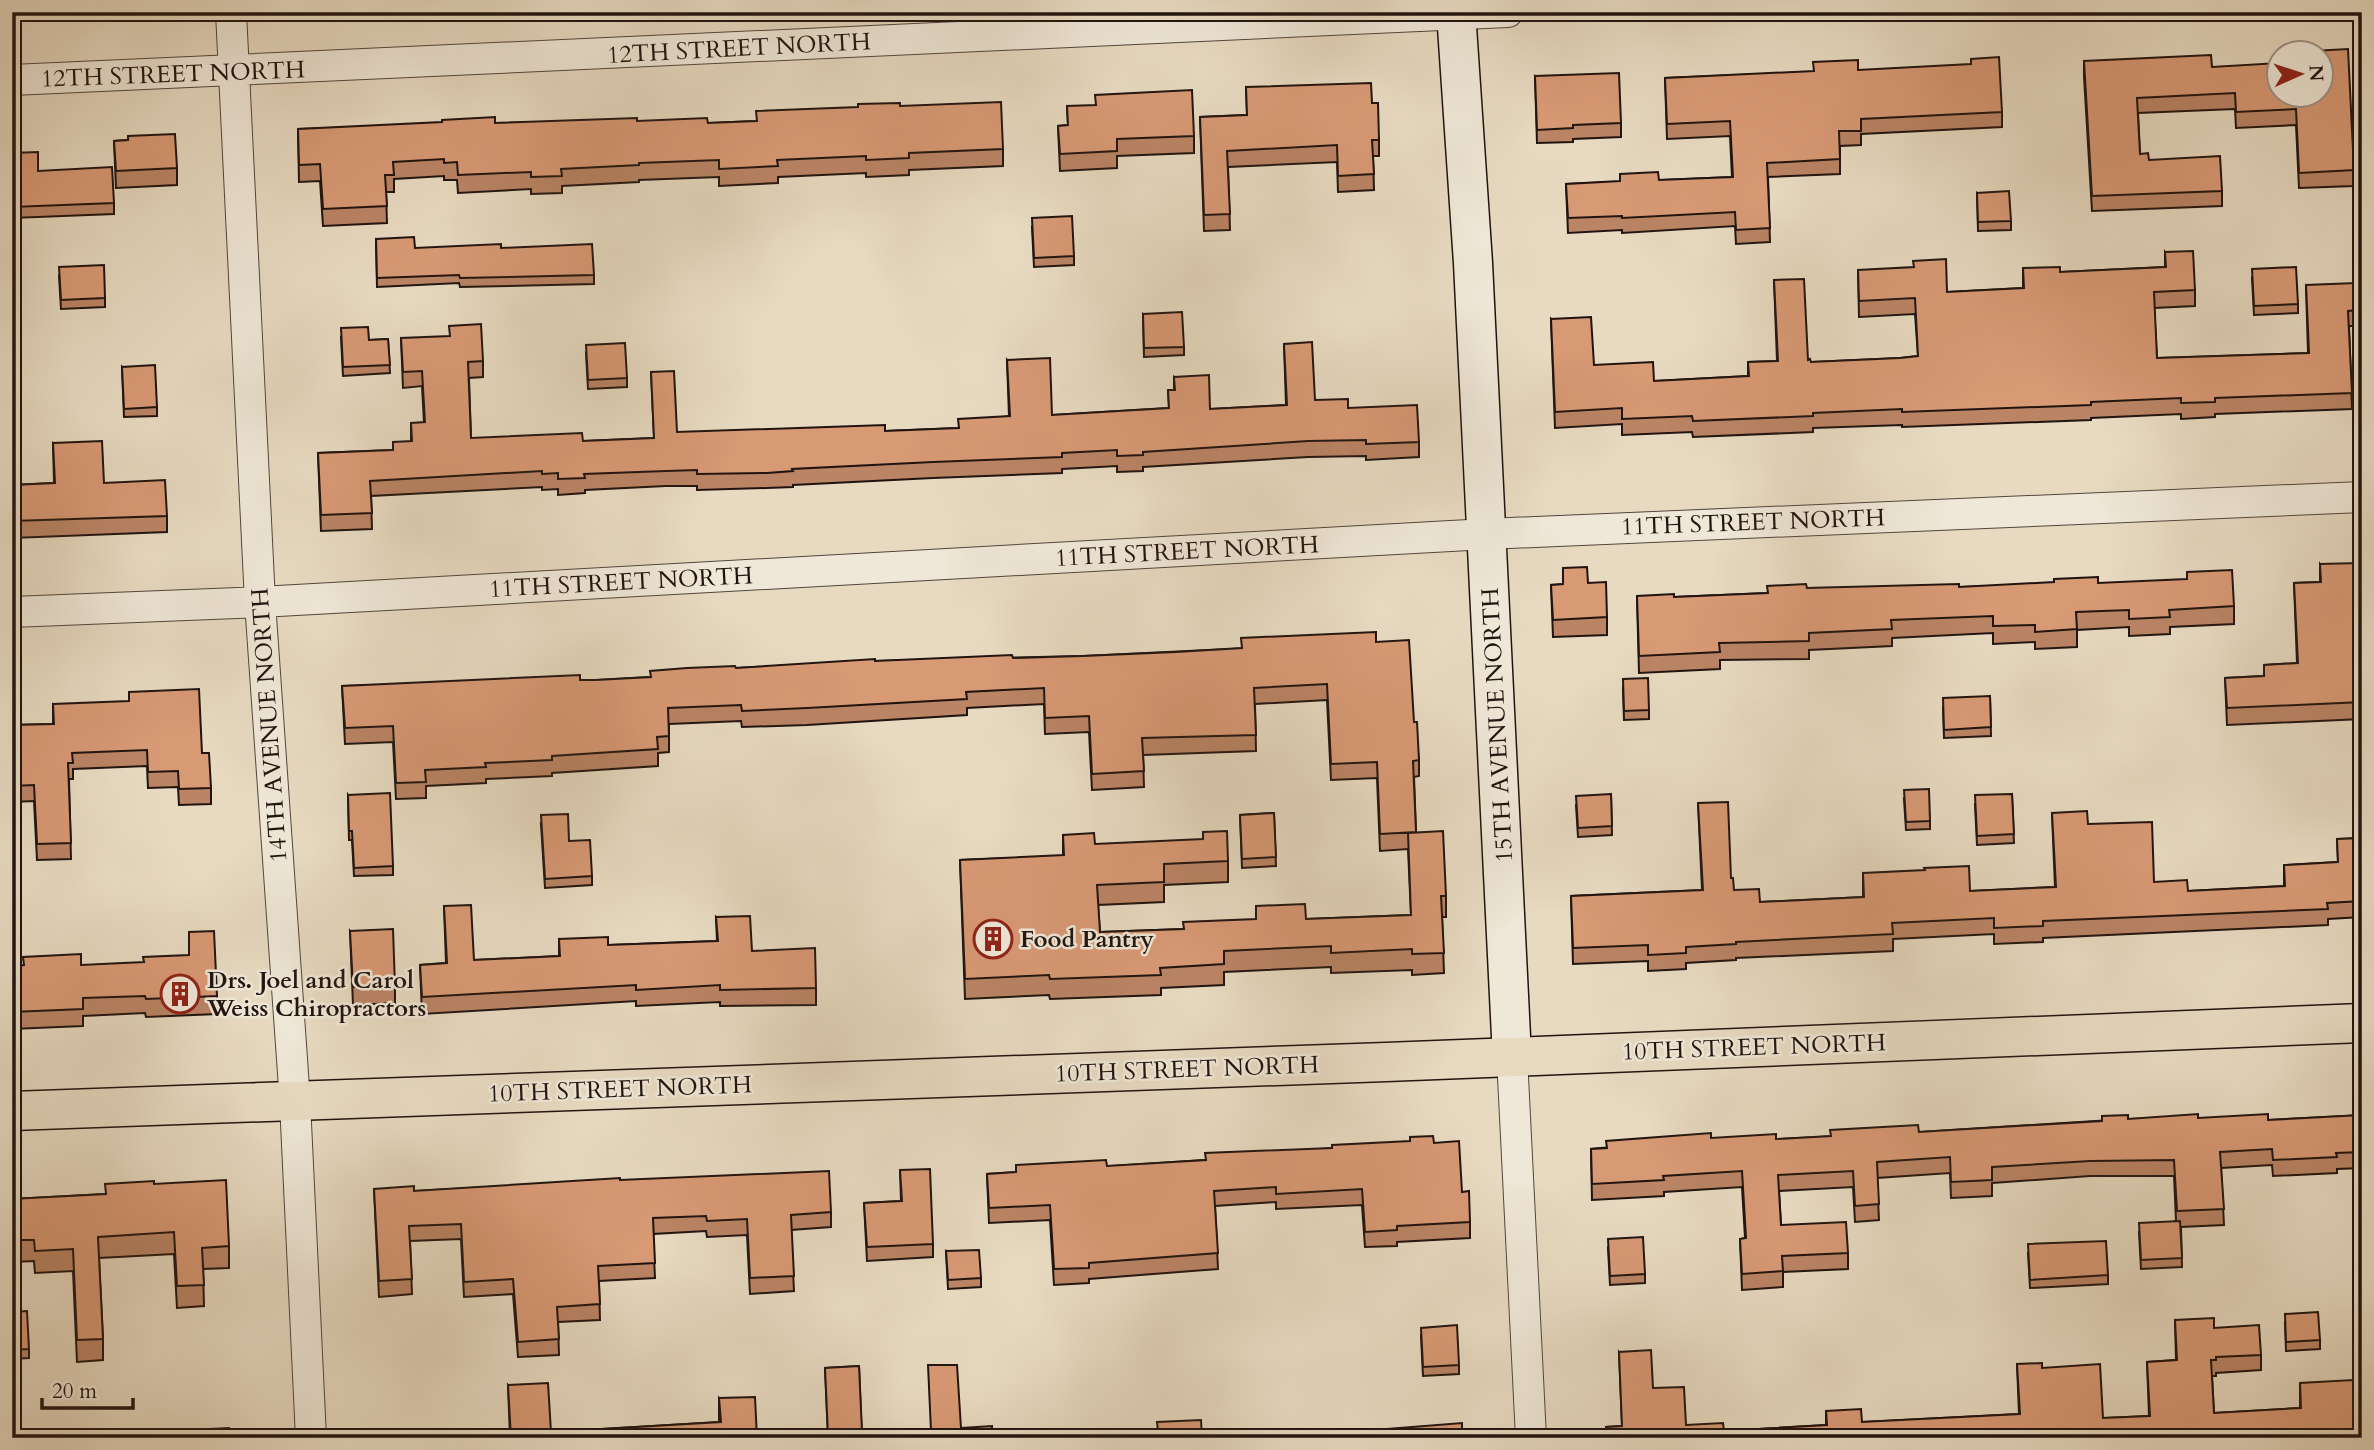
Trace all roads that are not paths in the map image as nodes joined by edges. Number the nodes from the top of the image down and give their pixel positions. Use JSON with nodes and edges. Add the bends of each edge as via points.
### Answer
{"nodes":[{"id":1,"x":231,"y":12,"type":"edge"},
{"id":2,"x":1508,"y":12,"type":"edge"},
{"id":3,"x":1456,"y":14,"type":"edge"},
{"id":4,"x":234,"y":72,"type":"junction"},
{"id":5,"x":12,"y":80,"type":"edge"},
{"id":6,"x":2362,"y":496,"type":"edge"},
{"id":7,"x":1487,"y":534,"type":"junction"},
{"id":8,"x":260,"y":602,"type":"junction"},
{"id":9,"x":12,"y":612,"type":"edge"},
{"id":10,"x":2362,"y":1023,"type":"edge"},
{"id":11,"x":1512,"y":1057,"type":"junction"},
{"id":12,"x":295,"y":1102,"type":"junction"},
{"id":13,"x":12,"y":1111,"type":"edge"},
{"id":14,"x":311,"y":1438,"type":"edge"},
{"id":15,"x":1531,"y":1438,"type":"edge"}],
"edges":[{"from":1,"to":4,"type":"street","name":"14TH AVENUE NORTH"},
{"from":2,"to":3,"type":"street","name":"12TH STREET NORTH"},
{"from":3,"to":4,"type":"street","name":"12TH STREET NORTH"},
{"from":3,"to":7,"type":"street","name":"15TH AVENUE NORTH"},
{"from":4,"to":5,"type":"street","name":"12TH STREET NORTH"},
{"from":4,"to":8,"type":"street","name":"14TH AVENUE NORTH"},
{"from":6,"to":7,"type":"street","name":"11TH STREET NORTH"},
{"from":7,"to":8,"type":"street","name":"11TH STREET NORTH"},
{"from":7,"to":11,"type":"street","name":"15TH AVENUE NORTH"},
{"from":8,"to":9,"type":"street","name":"11TH STREET NORTH"},
{"from":8,"to":12,"type":"street","name":"14TH AVENUE NORTH"},
{"from":10,"to":11,"type":"main road","name":"10TH STREET NORTH"},
{"from":11,"to":12,"type":"main road","name":"10TH STREET NORTH"},
{"from":11,"to":15,"type":"street","name":"15TH AVENUE NORTH"},
{"from":12,"to":13,"type":"main road","name":"10TH STREET NORTH"},
{"from":12,"to":14,"type":"street","name":"14TH AVENUE NORTH"}]}
